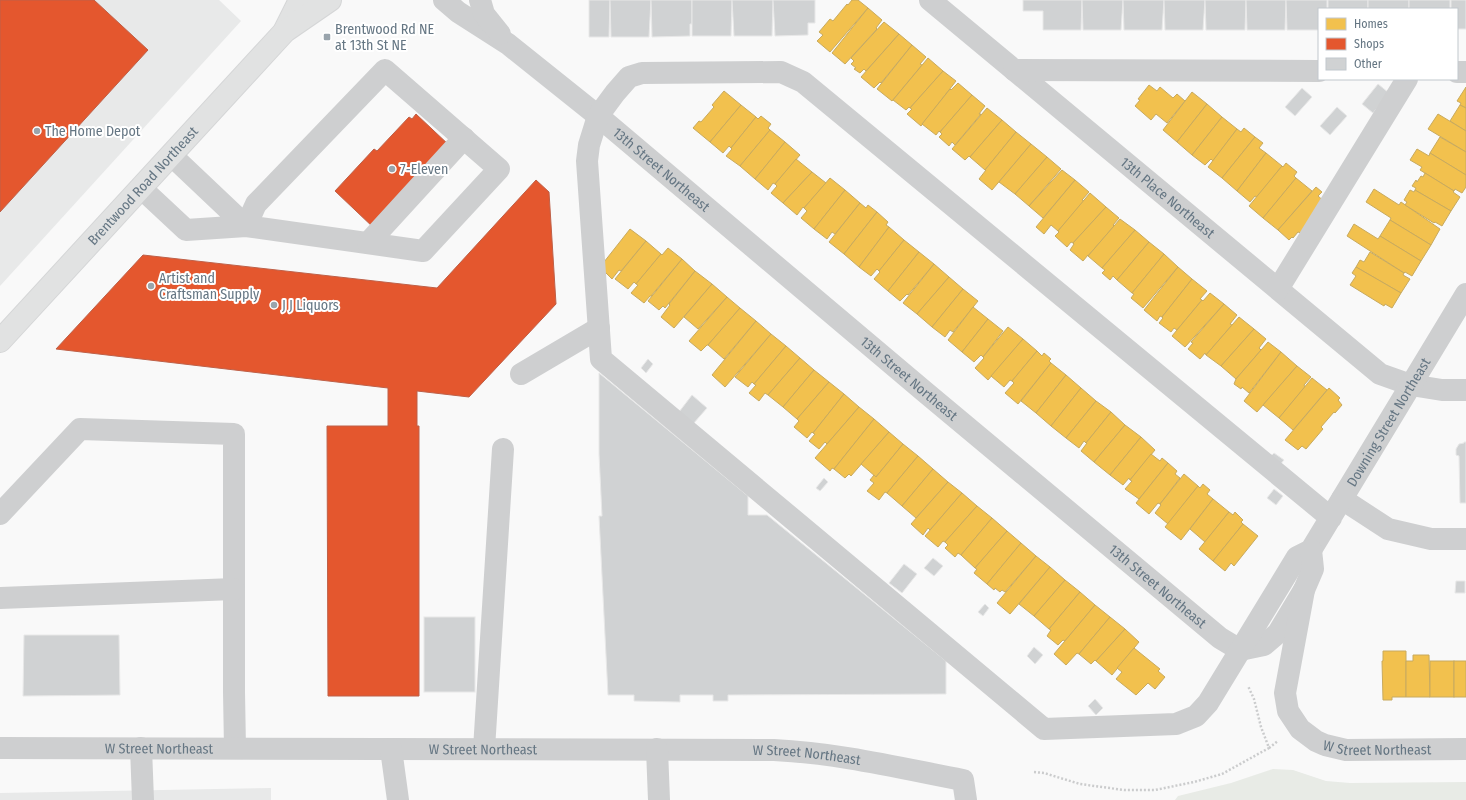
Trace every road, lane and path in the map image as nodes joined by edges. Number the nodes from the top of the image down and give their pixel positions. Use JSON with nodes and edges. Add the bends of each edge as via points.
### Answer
{"nodes":[{"id":1,"x":300,"y":0,"type":"edge"},
{"id":2,"x":330,"y":0,"type":"edge"},
{"id":3,"x":444,"y":0,"type":"edge"},
{"id":4,"x":480,"y":0,"type":"edge"},
{"id":5,"x":930,"y":0,"type":"edge"},
{"id":6,"x":285,"y":31,"type":"junction"},
{"id":7,"x":508,"y":44,"type":"junction"},
{"id":8,"x":1014,"y":70,"type":"junction"},
{"id":9,"x":1318,"y":71,"type":"edge"},
{"id":10,"x":1406,"y":80,"type":"edge"},
{"id":11,"x":598,"y":116,"type":"junction"},
{"id":12,"x":464,"y":138,"type":"junction"},
{"id":13,"x":171,"y":155,"type":"junction"},
{"id":14,"x":141,"y":188,"type":"junction"},
{"id":15,"x":246,"y":226,"type":"junction"},
{"id":16,"x":368,"y":244,"type":"junction"},
{"id":17,"x":1278,"y":289,"type":"junction"},
{"id":18,"x":1466,"y":294,"type":"edge"},
{"id":19,"x":599,"y":328,"type":"junction"},
{"id":20,"x":0,"y":341,"type":"edge"},
{"id":21,"x":521,"y":374,"type":"dead end"},
{"id":22,"x":1411,"y":385,"type":"junction"},
{"id":23,"x":1466,"y":390,"type":"edge"},
{"id":24,"x":503,"y":449,"type":"dead end"},
{"id":25,"x":1342,"y":500,"type":"junction"},
{"id":26,"x":0,"y":514,"type":"edge"},
{"id":27,"x":1331,"y":518,"type":"junction"},
{"id":28,"x":1466,"y":539,"type":"edge"},
{"id":29,"x":1311,"y":550,"type":"junction"},
{"id":30,"x":234,"y":589,"type":"junction"},
{"id":31,"x":1304,"y":590,"type":"junction"},
{"id":32,"x":0,"y":598,"type":"edge"},
{"id":33,"x":1240,"y":650,"type":"junction"},
{"id":34,"x":1246,"y":683,"type":"dead end"},
{"id":35,"x":1279,"y":740,"type":"dead end"},
{"id":36,"x":0,"y":748,"type":"edge"},
{"id":37,"x":141,"y":748,"type":"junction"},
{"id":38,"x":235,"y":748,"type":"junction"},
{"id":39,"x":1269,"y":748,"type":"junction"},
{"id":40,"x":391,"y":749,"type":"junction"},
{"id":41,"x":484,"y":749,"type":"junction"},
{"id":42,"x":657,"y":749,"type":"junction"},
{"id":43,"x":1466,"y":749,"type":"edge"},
{"id":44,"x":1034,"y":772,"type":"dead end"},
{"id":45,"x":964,"y":790,"type":"edge"},
{"id":46,"x":143,"y":800,"type":"edge"},
{"id":47,"x":398,"y":800,"type":"edge"},
{"id":48,"x":659,"y":800,"type":"edge"}],
"edges":[{"from":1,"to":6,"type":"main road","name":"Brentwood Road Northeast"},
{"from":2,"to":6,"type":"main road","name":"Brentwood Road Northeast"},
{"from":3,"to":7,"type":"street","name":"13th Street Northeast"},
{"from":4,"to":7,"type":"street","name":"13th Street Northeast","via":[[484,14]]},
{"from":5,"to":8,"type":"street","name":"13th Place Northeast"},
{"from":6,"to":13,"type":"main road","name":"Brentwood Road Northeast"},
{"from":7,"to":11,"type":"street","name":"13th Street Northeast"},
{"from":8,"to":9,"type":"street"},
{"from":8,"to":17,"type":"street","name":"13th Place Northeast"},
{"from":10,"to":17,"type":"street"},
{"from":11,"to":19,"type":"street","name":"Downing Street Northeast","via":[[587,161]]},
{"from":11,"to":27,"type":"street","name":"Downing Street Northeast","via":[[629,77],[642,73],[781,72],[803,82]]},
{"from":11,"to":33,"type":"street","name":"13th Street Northeast","via":[[1214,633]]},
{"from":12,"to":15,"type":"street","via":[[385,70],[256,204]]},
{"from":12,"to":16,"type":"street"},
{"from":12,"to":16,"type":"street","via":[[499,169],[423,251]]},
{"from":13,"to":14,"type":"main road","name":"Brentwood Road Northeast"},
{"from":13,"to":15,"type":"street"},
{"from":14,"to":15,"type":"street","via":[[186,230]]},
{"from":14,"to":20,"type":"main road","name":"Brentwood Road Northeast"},
{"from":15,"to":16,"type":"street"},
{"from":17,"to":22,"type":"street","name":"13th Place Northeast","via":[[1380,374]]},
{"from":18,"to":22,"type":"street","name":"Downing Street Northeast"},
{"from":19,"to":21,"type":"street"},
{"from":19,"to":33,"type":"street","name":"Downing Street Northeast","via":[[601,359],[1044,729],[1176,724],[1196,716],[1208,703]]},
{"from":22,"to":23,"type":"street","name":"13th Place Northeast","via":[[1442,390]]},
{"from":22,"to":25,"type":"street","name":"Downing Street Northeast"},
{"from":24,"to":41,"type":"street"},
{"from":25,"to":27,"type":"street","name":"Downing Street Northeast"},
{"from":25,"to":28,"type":"street","via":[[1388,529],[1431,539]]},
{"from":26,"to":30,"type":"street","via":[[80,429],[234,434]]},
{"from":27,"to":29,"type":"street","name":"Downing Street Northeast"},
{"from":29,"to":31,"type":"street","via":[[1314,569]]},
{"from":29,"to":33,"type":"street","name":"Downing Street Northeast","via":[[1297,557]]},
{"from":30,"to":32,"type":"street"},
{"from":30,"to":38,"type":"street"},
{"from":31,"to":33,"type":"street","via":[[1278,633],[1264,645]]},
{"from":31,"to":43,"type":"street","name":"W Street Northeast","via":[[1286,693],[1288,711],[1300,729],[1316,741],[1346,750]]},
{"from":34,"to":39,"type":"path","via":[[1254,699]]},
{"from":35,"to":39,"type":"path"},
{"from":36,"to":37,"type":"street","name":"W Street Northeast"},
{"from":37,"to":38,"type":"street","name":"W Street Northeast"},
{"from":37,"to":46,"type":"street"},
{"from":38,"to":40,"type":"street","name":"W Street Northeast"},
{"from":39,"to":44,"type":"path","via":[[1222,774],[1154,790],[1124,790],[1080,784]]},
{"from":40,"to":41,"type":"street","name":"W Street Northeast"},
{"from":40,"to":47,"type":"street"},
{"from":41,"to":42,"type":"street","name":"W Street Northeast"},
{"from":42,"to":45,"type":"street","name":"W Street Northeast","via":[[800,751],[851,758]]},
{"from":42,"to":48,"type":"street"}]}
